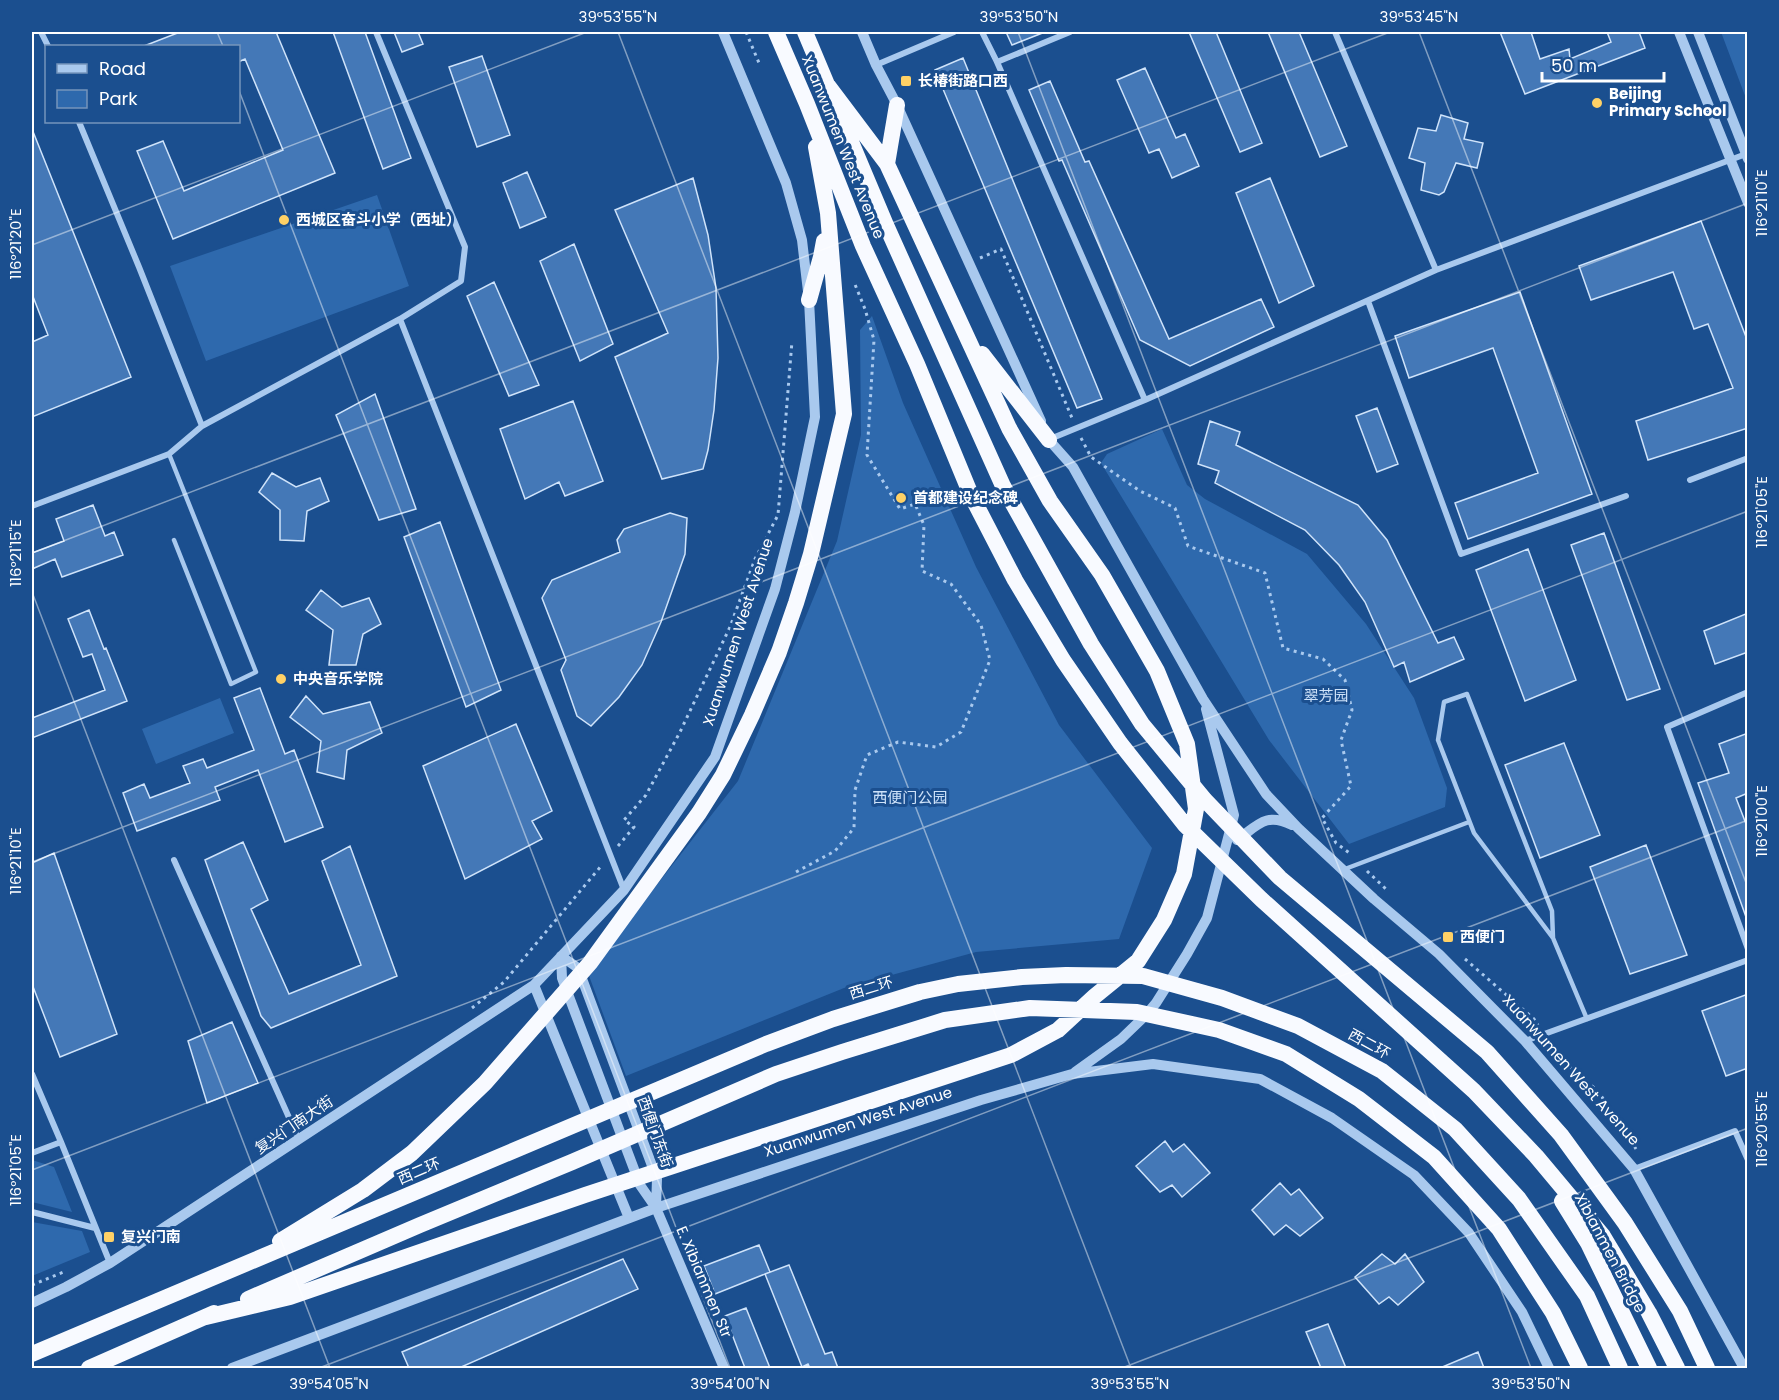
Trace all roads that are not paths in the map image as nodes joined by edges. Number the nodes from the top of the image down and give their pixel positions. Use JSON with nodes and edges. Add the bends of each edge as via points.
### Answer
{"nodes":[{"id":1,"x":376,"y":32,"type":"edge"},
{"id":2,"x":723,"y":32,"type":"edge"},
{"id":3,"x":776,"y":32,"type":"edge"},
{"id":4,"x":805,"y":32,"type":"edge"},
{"id":5,"x":862,"y":32,"type":"edge"},
{"id":6,"x":954,"y":32,"type":"edge"},
{"id":7,"x":982,"y":32,"type":"edge"},
{"id":8,"x":1070,"y":32,"type":"edge"},
{"id":9,"x":1335,"y":32,"type":"edge"},
{"id":10,"x":1679,"y":32,"type":"edge"},
{"id":11,"x":1698,"y":32,"type":"edge"},
{"id":12,"x":997,"y":62,"type":"junction"},
{"id":13,"x":876,"y":65,"type":"junction"},
{"id":14,"x":824,"y":79,"type":"junction"},
{"id":15,"x":807,"y":104,"type":"junction"},
{"id":16,"x":897,"y":105,"type":"junction"},
{"id":17,"x":79,"y":123,"type":"edge"},
{"id":18,"x":1747,"y":156,"type":"edge"},
{"id":19,"x":1729,"y":160,"type":"junction"},
{"id":20,"x":887,"y":164,"type":"junction"},
{"id":21,"x":1748,"y":203,"type":"edge"},
{"id":22,"x":828,"y":213,"type":"junction"},
{"id":23,"x":1436,"y":270,"type":"junction"},
{"id":24,"x":809,"y":300,"type":"junction"},
{"id":25,"x":1368,"y":301,"type":"junction"},
{"id":26,"x":400,"y":319,"type":"junction"},
{"id":27,"x":963,"y":329,"type":"junction"},
{"id":28,"x":1145,"y":400,"type":"junction"},
{"id":29,"x":202,"y":426,"type":"junction"},
{"id":30,"x":1049,"y":440,"type":"junction"},
{"id":31,"x":169,"y":454,"type":"junction"},
{"id":32,"x":1748,"y":458,"type":"edge"},
{"id":33,"x":1690,"y":480,"type":"dead end"},
{"id":34,"x":1626,"y":496,"type":"dead end"},
{"id":35,"x":32,"y":506,"type":"edge"},
{"id":36,"x":174,"y":540,"type":"dead end"},
{"id":37,"x":1748,"y":692,"type":"edge"},
{"id":38,"x":1203,"y":699,"type":"junction"},
{"id":39,"x":1469,"y":822,"type":"junction"},
{"id":40,"x":1298,"y":828,"type":"junction"},
{"id":41,"x":1225,"y":848,"type":"junction"},
{"id":42,"x":174,"y":860,"type":"dead end"},
{"id":43,"x":1343,"y":870,"type":"junction"},
{"id":44,"x":624,"y":890,"type":"junction"},
{"id":45,"x":1553,"y":938,"type":"junction"},
{"id":46,"x":1748,"y":949,"type":"edge"},
{"id":47,"x":561,"y":956,"type":"junction"},
{"id":48,"x":1748,"y":960,"type":"edge"},
{"id":49,"x":534,"y":985,"type":"junction"},
{"id":50,"x":1587,"y":1019,"type":"junction"},
{"id":51,"x":1526,"y":1041,"type":"junction"},
{"id":52,"x":32,"y":1074,"type":"edge"},
{"id":53,"x":1072,"y":1074,"type":"junction"},
{"id":54,"x":299,"y":1140,"type":"junction"},
{"id":55,"x":61,"y":1142,"type":"junction"},
{"id":56,"x":32,"y":1153,"type":"edge"},
{"id":57,"x":1536,"y":1156,"type":"junction"},
{"id":58,"x":1748,"y":1160,"type":"edge"},
{"id":59,"x":1634,"y":1169,"type":"junction"},
{"id":60,"x":656,"y":1208,"type":"junction"},
{"id":61,"x":32,"y":1212,"type":"edge"},
{"id":62,"x":629,"y":1218,"type":"junction"},
{"id":63,"x":95,"y":1228,"type":"junction"},
{"id":64,"x":110,"y":1263,"type":"junction"},
{"id":65,"x":230,"y":1271,"type":"junction"},
{"id":66,"x":32,"y":1303,"type":"edge"},
{"id":67,"x":206,"y":1317,"type":"junction"},
{"id":68,"x":32,"y":1354,"type":"edge"},
{"id":69,"x":89,"y":1368,"type":"edge"},
{"id":70,"x":232,"y":1368,"type":"edge"},
{"id":71,"x":724,"y":1368,"type":"edge"},
{"id":72,"x":1549,"y":1368,"type":"edge"},
{"id":73,"x":1580,"y":1368,"type":"edge"},
{"id":74,"x":1620,"y":1368,"type":"edge"},
{"id":75,"x":1649,"y":1368,"type":"edge"},
{"id":76,"x":1677,"y":1368,"type":"edge"},
{"id":77,"x":1707,"y":1368,"type":"edge"},
{"id":78,"x":1744,"y":1368,"type":"edge"}],
"edges":[{"from":1,"to":26,"type":"street","via":[[465,247],[460,281]]},
{"from":2,"to":24,"type":"street","name":"Xuanwumen West Avenue","via":[[786,183],[802,240]]},
{"from":3,"to":15,"type":"highway","name":"Xuanwumen West Avenue"},
{"from":4,"to":14,"type":"highway","name":"Xuanwumen West Avenue"},
{"from":5,"to":13,"type":"street","name":"Xuanwumen West Avenue"},
{"from":6,"to":13,"type":"street"},
{"from":7,"to":12,"type":"street"},
{"from":8,"to":12,"type":"street"},
{"from":9,"to":23,"type":"street"},
{"from":10,"to":19,"type":"street"},
{"from":11,"to":18,"type":"street"},
{"from":12,"to":28,"type":"street"},
{"from":13,"to":16,"type":"street","name":"Xuanwumen West Avenue"},
{"from":14,"to":20,"type":"highway"},
{"from":14,"to":77,"type":"highway","name":"Xuanwumen West Avenue","via":[[1003,486],[1091,644],[1142,724],[1204,800],[1280,878],[1487,1052],[1553,1127],[1625,1223],[1680,1311]]},
{"from":15,"to":22,"type":"highway"},
{"from":15,"to":57,"type":"highway","name":"Xuanwumen West Avenue","via":[[863,246],[971,495],[1063,660],[1120,743],[1185,825],[1269,907],[1474,1091]]},
{"from":16,"to":20,"type":"highway"},
{"from":16,"to":30,"type":"street","name":"Xuanwumen West Avenue"},
{"from":17,"to":29,"type":"street"},
{"from":18,"to":19,"type":"street"},
{"from":19,"to":21,"type":"street"},
{"from":19,"to":23,"type":"street"},
{"from":20,"to":27,"type":"highway"},
{"from":22,"to":24,"type":"highway"},
{"from":22,"to":65,"type":"highway","via":[[844,414],[796,603],[752,716],[723,775],[590,963],[485,1083],[412,1153],[363,1190]]},
{"from":23,"to":25,"type":"street"},
{"from":24,"to":44,"type":"street","name":"Xuanwumen West Avenue","via":[[815,417],[775,589],[715,757]]},
{"from":25,"to":28,"type":"street"},
{"from":25,"to":34,"type":"street","via":[[1461,554]]},
{"from":26,"to":29,"type":"street"},
{"from":26,"to":44,"type":"street"},
{"from":27,"to":30,"type":"highway"},
{"from":27,"to":67,"type":"highway","via":[[1014,437],[1050,501],[1102,575],[1157,671],[1187,744],[1197,809],[1184,874],[1164,920],[1138,961],[1058,1030],[1011,1055],[291,1297]]},
{"from":28,"to":30,"type":"street"},
{"from":29,"to":31,"type":"street"},
{"from":30,"to":38,"type":"street","name":"Xuanwumen West Avenue","via":[[1073,467]]},
{"from":31,"to":35,"type":"street"},
{"from":31,"to":36,"type":"lane","via":[[256,672],[231,684]]},
{"from":32,"to":33,"type":"street"},
{"from":37,"to":46,"type":"street","via":[[1667,727]]},
{"from":38,"to":40,"type":"street","name":"Xuanwumen West Avenue","via":[[1266,794]]},
{"from":38,"to":41,"type":"street","name":"Xuanwumen West Avenue","via":[[1234,815]]},
{"from":39,"to":43,"type":"lane"},
{"from":39,"to":45,"type":"lane"},
{"from":39,"to":45,"type":"lane","via":[[1438,740],[1444,702],[1467,694],[1552,911]]},
{"from":40,"to":41,"type":"street","via":[[1280,819],[1266,820]]},
{"from":40,"to":43,"type":"street","name":"Xuanwumen West Avenue"},
{"from":41,"to":53,"type":"street","name":"Xuanwumen West Avenue","via":[[1207,918],[1156,1003],[1136,1026]]},
{"from":42,"to":54,"type":"street"},
{"from":43,"to":51,"type":"street","name":"Xuanwumen West Avenue","via":[[1439,954]]},
{"from":44,"to":47,"type":"street","name":"Xuanwumen West Avenue"},
{"from":45,"to":50,"type":"lane"},
{"from":47,"to":49,"type":"street","name":"复兴门南大街"},
{"from":47,"to":60,"type":"street","via":[[562,978],[640,1185]]},
{"from":47,"to":60,"type":"street","name":"西便门东街","via":[[578,968],[657,1179]]},
{"from":48,"to":50,"type":"street"},
{"from":49,"to":54,"type":"street","name":"复兴门南大街"},
{"from":49,"to":62,"type":"street"},
{"from":50,"to":51,"type":"street"},
{"from":51,"to":59,"type":"street","name":"Xuanwumen West Avenue"},
{"from":52,"to":55,"type":"street"},
{"from":53,"to":60,"type":"street","name":"Xuanwumen West Avenue","via":[[981,1100]]},
{"from":53,"to":72,"type":"street","name":"Xuanwumen West Avenue","via":[[1153,1064],[1260,1079],[1332,1118],[1414,1175],[1469,1233],[1522,1312]]},
{"from":54,"to":64,"type":"street","name":"复兴门南大街"},
{"from":55,"to":56,"type":"street"},
{"from":55,"to":63,"type":"street"},
{"from":57,"to":75,"type":"highway","name":"Xibianmen Bridge","via":[[1588,1243]]},
{"from":57,"to":76,"type":"highway","name":"Xuanwumen West Avenue","via":[[1603,1236],[1650,1312]]},
{"from":58,"to":59,"type":"street","via":[[1735,1131]]},
{"from":59,"to":78,"type":"street","name":"Xuanwumen West Avenue"},
{"from":60,"to":62,"type":"street"},
{"from":60,"to":71,"type":"street","name":"E. Xibianmen Str"},
{"from":61,"to":63,"type":"street"},
{"from":62,"to":70,"type":"street"},
{"from":63,"to":64,"type":"street"},
{"from":64,"to":66,"type":"street","name":"复兴门南大街"},
{"from":65,"to":68,"type":"highway","name":"西二环"},
{"from":65,"to":74,"type":"highway","name":"西二环","via":[[833,1019],[958,984],[1022,977],[1143,975],[1298,1026],[1382,1071],[1455,1129],[1519,1199],[1587,1296]]},
{"from":67,"to":69,"type":"highway"},
{"from":67,"to":73,"type":"highway","via":[[776,1074],[945,1020],[1030,1008],[1137,1012],[1219,1029],[1286,1054],[1359,1099],[1434,1157],[1499,1228],[1554,1313]]}]}
